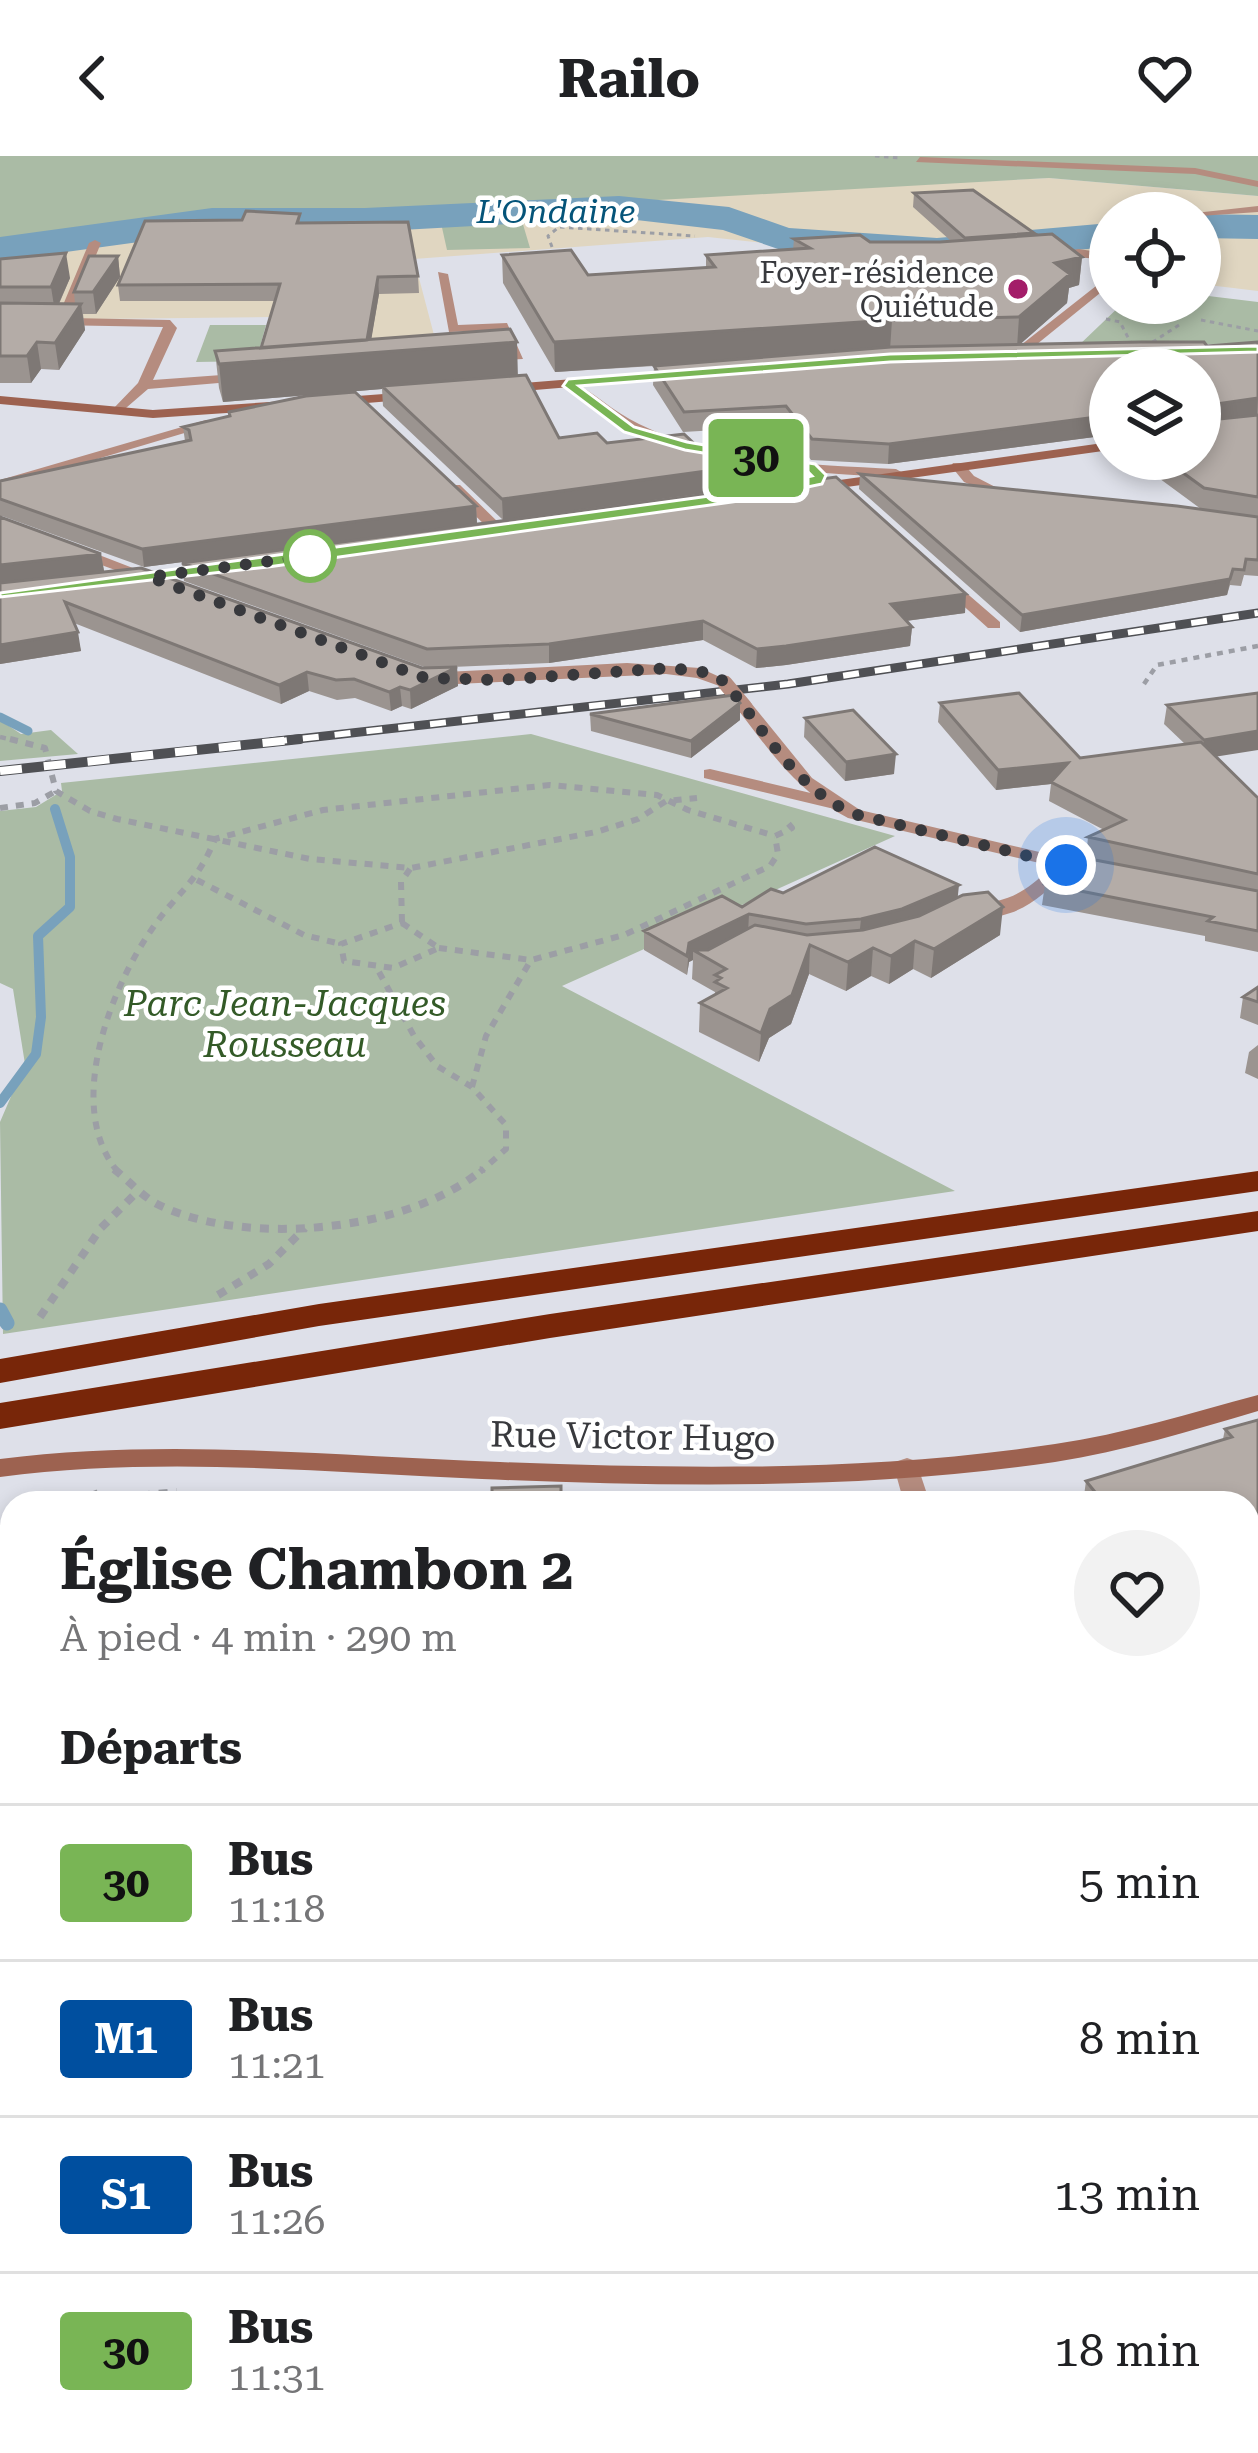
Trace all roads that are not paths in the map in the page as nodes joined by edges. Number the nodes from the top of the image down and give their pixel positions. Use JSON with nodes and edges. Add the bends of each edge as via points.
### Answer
{"nodes":[{"id":1,"x":920,"y":160,"type":"dead end"},
{"id":2,"x":1258,"y":184,"type":"edge"},
{"id":3,"x":1258,"y":209,"type":"edge"},
{"id":4,"x":1221,"y":212,"type":"edge"},
{"id":5,"x":95,"y":243,"type":"dead end"},
{"id":6,"x":1089,"y":254,"type":"edge"},
{"id":7,"x":1032,"y":255,"type":"edge"},
{"id":8,"x":442,"y":274,"type":"dead end"},
{"id":9,"x":1089,"y":296,"type":"edge"},
{"id":10,"x":0,"y":320,"type":"edge"},
{"id":11,"x":63,"y":320,"type":"junction"},
{"id":12,"x":1003,"y":354,"type":"edge"},
{"id":13,"x":1026,"y":354,"type":"junction"},
{"id":14,"x":1043,"y":354,"type":"edge"},
{"id":15,"x":472,"y":359,"type":"edge"},
{"id":16,"x":710,"y":372,"type":"edge"},
{"id":17,"x":258,"y":376,"type":"edge"},
{"id":18,"x":568,"y":383,"type":"junction"},
{"id":19,"x":144,"y":385,"type":"junction"},
{"id":20,"x":472,"y":391,"type":"edge"},
{"id":21,"x":424,"y":395,"type":"edge"},
{"id":22,"x":0,"y":400,"type":"edge"},
{"id":23,"x":317,"y":403,"type":"edge"},
{"id":24,"x":298,"y":405,"type":"joint"},
{"id":25,"x":119,"y":410,"type":"junction"},
{"id":26,"x":153,"y":414,"type":"junction"},
{"id":27,"x":147,"y":441,"type":"junction"},
{"id":28,"x":1089,"y":449,"type":"edge"},
{"id":29,"x":810,"y":466,"type":"junction"},
{"id":30,"x":958,"y":466,"type":"junction"},
{"id":31,"x":440,"y":473,"type":"edge"},
{"id":32,"x":896,"y":473,"type":"junction"},
{"id":33,"x":876,"y":480,"type":"junction"},
{"id":34,"x":0,"y":484,"type":"edge"},
{"id":35,"x":839,"y":485,"type":"junction"},
{"id":36,"x":940,"y":488,"type":"edge"},
{"id":37,"x":789,"y":489,"type":"joint"},
{"id":38,"x":962,"y":490,"type":"edge"},
{"id":39,"x":996,"y":491,"type":"junction"},
{"id":40,"x":1017,"y":494,"type":"edge"},
{"id":41,"x":856,"y":501,"type":"edge"},
{"id":42,"x":521,"y":526,"type":"edge"},
{"id":43,"x":489,"y":530,"type":"joint"},
{"id":44,"x":57,"y":544,"type":"edge"},
{"id":45,"x":925,"y":563,"type":"edge"},
{"id":46,"x":231,"y":567,"type":"edge"},
{"id":47,"x":149,"y":577,"type":"junction"},
{"id":48,"x":112,"y":582,"type":"edge"},
{"id":49,"x":188,"y":592,"type":"edge"},
{"id":50,"x":994,"y":625,"type":"dead end"},
{"id":51,"x":404,"y":671,"type":"edge"},
{"id":52,"x":710,"y":774,"type":"dead end"},
{"id":53,"x":830,"y":803,"type":"junction"},
{"id":54,"x":1066,"y":865,"type":"junction"},
{"id":55,"x":1110,"y":874,"type":"edge"},
{"id":56,"x":954,"y":914,"type":"edge"},
{"id":57,"x":1258,"y":1180,"type":"edge"},
{"id":58,"x":1258,"y":1220,"type":"edge"},
{"id":59,"x":0,"y":1371,"type":"edge"},
{"id":60,"x":1258,"y":1403,"type":"edge"},
{"id":61,"x":0,"y":1416,"type":"edge"},
{"id":62,"x":907,"y":1467,"type":"junction"},
{"id":63,"x":0,"y":1468,"type":"edge"},
{"id":64,"x":914,"y":1491,"type":"edge"}],
"edges":[{"from":1,"to":2,"type":"street","via":[[1179,170]]},
{"from":3,"to":4,"type":"street"},
{"from":5,"to":11,"type":"street"},
{"from":6,"to":7,"type":"street"},
{"from":8,"to":15,"type":"street","via":[[453,329],[503,326],[519,356]]},
{"from":9,"to":13,"type":"street"},
{"from":10,"to":11,"type":"street"},
{"from":11,"to":19,"type":"street","via":[[166,323],[171,328]]},
{"from":12,"to":13,"type":"main road"},
{"from":13,"to":14,"type":"main road"},
{"from":16,"to":18,"type":"main road"},
{"from":17,"to":19,"type":"street"},
{"from":18,"to":20,"type":"main road"},
{"from":18,"to":29,"type":"street","via":[[606,416],[646,435]]},
{"from":19,"to":25,"type":"street"},
{"from":21,"to":23,"type":"main road"},
{"from":22,"to":25,"type":"main road"},
{"from":24,"to":26,"type":"main road"},
{"from":24,"to":27,"type":"street"},
{"from":25,"to":26,"type":"main road"},
{"from":26,"to":27,"type":"street","via":[[155,434]]},
{"from":27,"to":34,"type":"street"},
{"from":28,"to":30,"type":"main road"},
{"from":29,"to":32,"type":"street"},
{"from":29,"to":37,"type":"street","via":[[817,481]]},
{"from":30,"to":32,"type":"main road"},
{"from":30,"to":39,"type":"street"},
{"from":31,"to":43,"type":"street"},
{"from":32,"to":33,"type":"main road"},
{"from":33,"to":35,"type":"main road"},
{"from":33,"to":36,"type":"street"},
{"from":35,"to":37,"type":"main road"},
{"from":35,"to":41,"type":"street"},
{"from":38,"to":39,"type":"street"},
{"from":39,"to":40,"type":"street"},
{"from":42,"to":43,"type":"main road"},
{"from":44,"to":47,"type":"street"},
{"from":45,"to":50,"type":"street"},
{"from":46,"to":47,"type":"main road"},
{"from":47,"to":48,"type":"main road"},
{"from":47,"to":49,"type":"street"},
{"from":51,"to":53,"type":"street","bridge":true,"via":[[461,682],[671,668],[710,673],[801,781]]},
{"from":52,"to":53,"type":"street"},
{"from":53,"to":54,"type":"street"},
{"from":54,"to":55,"type":"street"},
{"from":54,"to":56,"type":"street","via":[[1015,906]]},
{"from":57,"to":59,"type":"highway","via":[[319,1315]]},
{"from":58,"to":61,"type":"highway"},
{"from":60,"to":62,"type":"main road","name":"Rue Victor Hugo","via":[[1056,1452]]},
{"from":62,"to":63,"type":"main road","name":"Rue Victor Hugo","via":[[779,1477],[189,1453]]},
{"from":62,"to":64,"type":"street"}]}
